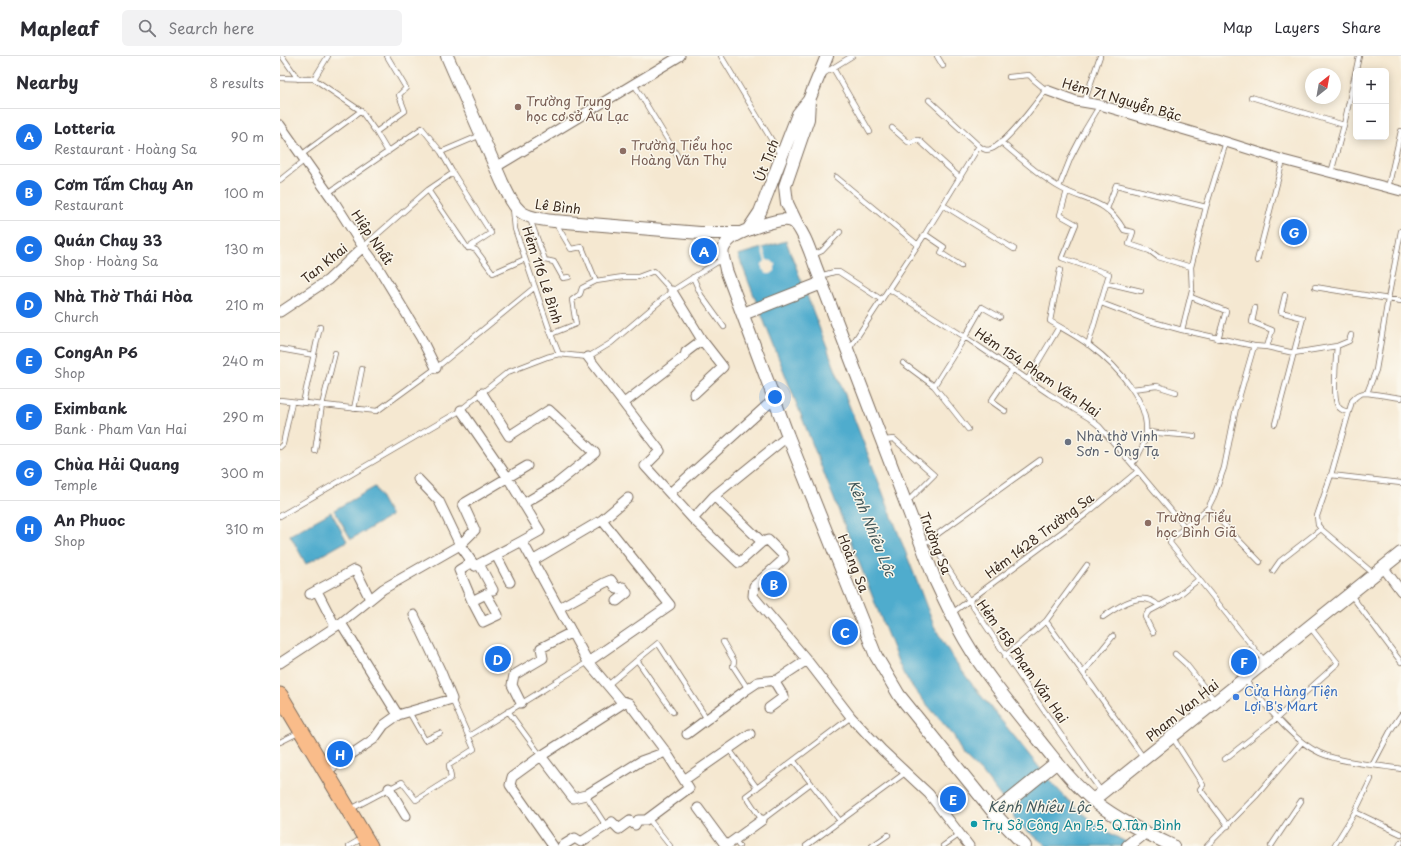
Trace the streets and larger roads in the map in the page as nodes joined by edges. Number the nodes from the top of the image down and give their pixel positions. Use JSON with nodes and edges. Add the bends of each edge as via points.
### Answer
{"nodes":[{"id":1,"x":447,"y":56,"type":"edge"},
{"id":2,"x":680,"y":56,"type":"edge"},
{"id":3,"x":827,"y":56,"type":"edge"},
{"id":4,"x":668,"y":59,"type":"edge"},
{"id":5,"x":1046,"y":90,"type":"road end"},
{"id":6,"x":809,"y":100,"type":"junction"},
{"id":7,"x":280,"y":125,"type":"edge"},
{"id":8,"x":496,"y":167,"type":"junction"},
{"id":9,"x":786,"y":180,"type":"joint"},
{"id":10,"x":1401,"y":191,"type":"edge"},
{"id":11,"x":798,"y":226,"type":"junction"},
{"id":12,"x":745,"y":231,"type":"junction"},
{"id":13,"x":700,"y":233,"type":"junction"},
{"id":14,"x":363,"y":247,"type":"junction"},
{"id":15,"x":723,"y":256,"type":"junction"},
{"id":16,"x":818,"y":282,"type":"junction"},
{"id":17,"x":672,"y":291,"type":"road end"},
{"id":18,"x":280,"y":312,"type":"edge"},
{"id":19,"x":748,"y":312,"type":"junction"},
{"id":20,"x":702,"y":340,"type":"junction"},
{"id":21,"x":588,"y":357,"type":"road end"},
{"id":22,"x":436,"y":368,"type":"road end"},
{"id":23,"x":482,"y":393,"type":"road end"},
{"id":24,"x":694,"y":394,"type":"dead end"},
{"id":25,"x":774,"y":399,"type":"junction"},
{"id":26,"x":624,"y":403,"type":"junction"},
{"id":27,"x":461,"y":410,"type":"road end"},
{"id":28,"x":788,"y":436,"type":"junction"},
{"id":29,"x":527,"y":466,"type":"dead end"},
{"id":30,"x":508,"y":478,"type":"junction"},
{"id":31,"x":418,"y":479,"type":"dead end"},
{"id":32,"x":670,"y":493,"type":"junction"},
{"id":33,"x":714,"y":496,"type":"junction"},
{"id":34,"x":628,"y":498,"type":"dead end"},
{"id":35,"x":523,"y":504,"type":"junction"},
{"id":36,"x":693,"y":518,"type":"junction"},
{"id":37,"x":602,"y":520,"type":"junction"},
{"id":38,"x":522,"y":541,"type":"junction"},
{"id":39,"x":762,"y":542,"type":"junction"},
{"id":40,"x":460,"y":545,"type":"junction"},
{"id":41,"x":1401,"y":553,"type":"edge"},
{"id":42,"x":496,"y":555,"type":"junction"},
{"id":43,"x":534,"y":560,"type":"junction"},
{"id":44,"x":475,"y":563,"type":"junction"},
{"id":45,"x":1378,"y":571,"type":"junction"},
{"id":46,"x":510,"y":582,"type":"dead end"},
{"id":47,"x":493,"y":590,"type":"dead end"},
{"id":48,"x":1401,"y":591,"type":"edge"},
{"id":49,"x":370,"y":599,"type":"junction"},
{"id":50,"x":472,"y":601,"type":"dead end"},
{"id":51,"x":617,"y":601,"type":"dead end"},
{"id":52,"x":559,"y":608,"type":"junction"},
{"id":53,"x":414,"y":615,"type":"dead end"},
{"id":54,"x":338,"y":624,"type":"junction"},
{"id":55,"x":572,"y":632,"type":"junction"},
{"id":56,"x":806,"y":660,"type":"junction"},
{"id":57,"x":588,"y":662,"type":"junction"},
{"id":58,"x":280,"y":663,"type":"edge"},
{"id":59,"x":777,"y":680,"type":"junction"},
{"id":60,"x":280,"y":695,"type":"edge"},
{"id":61,"x":625,"y":702,"type":"junction"},
{"id":62,"x":521,"y":703,"type":"road end"},
{"id":63,"x":770,"y":708,"type":"dead end"},
{"id":64,"x":398,"y":716,"type":"junction"},
{"id":65,"x":687,"y":734,"type":"dead end"},
{"id":66,"x":750,"y":734,"type":"dead end"},
{"id":67,"x":666,"y":752,"type":"junction"},
{"id":68,"x":541,"y":756,"type":"junction"},
{"id":69,"x":1053,"y":765,"type":"junction"},
{"id":70,"x":325,"y":772,"type":"junction"},
{"id":71,"x":684,"y":780,"type":"junction"},
{"id":72,"x":389,"y":788,"type":"road end"},
{"id":73,"x":1098,"y":797,"type":"junction"},
{"id":74,"x":698,"y":808,"type":"dead end"},
{"id":75,"x":998,"y":810,"type":"junction"},
{"id":76,"x":406,"y":816,"type":"dead end"},
{"id":77,"x":762,"y":820,"type":"road end"},
{"id":78,"x":1137,"y":839,"type":"edge"},
{"id":79,"x":367,"y":842,"type":"edge"},
{"id":80,"x":737,"y":843,"type":"edge"},
{"id":81,"x":553,"y":846,"type":"edge"},
{"id":82,"x":562,"y":846,"type":"edge"},
{"id":83,"x":726,"y":846,"type":"edge"},
{"id":84,"x":970,"y":846,"type":"edge"},
{"id":85,"x":1025,"y":846,"type":"edge"},
{"id":86,"x":1173,"y":846,"type":"edge"}],
"edges":[{"from":1,"to":8,"type":"street","name":"Lê Bình"},
{"from":2,"to":4,"type":"street"},
{"from":3,"to":6,"type":"street","name":"Út Tịch"},
{"from":4,"to":8,"type":"street","via":[[634,84]]},
{"from":5,"to":10,"type":"street","name":"Hẻm 71 Nguyễn Bặc","via":[[1076,101],[1100,105],[1331,174]]},
{"from":6,"to":9,"type":"street","name":"Út Tịch","via":[[808,119]]},
{"from":6,"to":12,"type":"street","name":"Út Tịch","via":[[798,114],[760,212]]},
{"from":7,"to":14,"type":"street","name":"Hiệp Nhất"},
{"from":8,"to":13,"type":"street","name":"Lê Bình","via":[[512,202],[520,212],[530,217]]},
{"from":9,"to":11,"type":"street","name":"Trường Sa","via":[[787,203]]},
{"from":11,"to":12,"type":"street","via":[[792,221],[783,220]]},
{"from":11,"to":16,"type":"street","name":"Trường Sa","via":[[811,256]]},
{"from":12,"to":13,"type":"street","name":"Lê Bình","via":[[725,234]]},
{"from":12,"to":15,"type":"street","via":[[726,243]]},
{"from":13,"to":15,"type":"street","name":"Hoàng Sa","via":[[715,242]]},
{"from":14,"to":18,"type":"street","name":"Tan Khai","via":[[328,280]]},
{"from":14,"to":22,"type":"street","name":"Hiệp Nhất","via":[[378,267]]},
{"from":15,"to":19,"type":"street","name":"Hoàng Sa"},
{"from":16,"to":19,"type":"street"},
{"from":16,"to":69,"type":"street","name":"Trường Sa","via":[[848,351],[906,503],[926,543],[935,580],[951,614],[990,677]]},
{"from":17,"to":20,"type":"street"},
{"from":19,"to":25,"type":"street","name":"Hoàng Sa"},
{"from":20,"to":24,"type":"street","via":[[723,367]]},
{"from":20,"to":26,"type":"street"},
{"from":21,"to":26,"type":"street"},
{"from":23,"to":35,"type":"street","via":[[509,436],[549,410],[595,453],[555,485]]},
{"from":25,"to":28,"type":"street","name":"Hoàng Sa"},
{"from":25,"to":32,"type":"street"},
{"from":26,"to":32,"type":"street","via":[[660,451],[645,466]]},
{"from":27,"to":30,"type":"street"},
{"from":28,"to":33,"type":"street"},
{"from":28,"to":75,"type":"street","name":"Hoàng Sa","via":[[885,673],[899,695]]},
{"from":29,"to":30,"type":"street"},
{"from":30,"to":35,"type":"street"},
{"from":30,"to":40,"type":"street","via":[[463,504],[475,530]]},
{"from":31,"to":40,"type":"street","via":[[439,501]]},
{"from":32,"to":36,"type":"street"},
{"from":33,"to":36,"type":"street"},
{"from":33,"to":39,"type":"street"},
{"from":34,"to":37,"type":"street"},
{"from":35,"to":38,"type":"street","via":[[540,532]]},
{"from":36,"to":39,"type":"street","via":[[739,563]]},
{"from":37,"to":43,"type":"street"},
{"from":37,"to":57,"type":"street","via":[[670,605]]},
{"from":38,"to":42,"type":"street"},
{"from":38,"to":43,"type":"street"},
{"from":39,"to":56,"type":"street","via":[[768,540],[784,559],[754,586],[753,596]]},
{"from":40,"to":44,"type":"street"},
{"from":40,"to":49,"type":"street","via":[[383,588]]},
{"from":41,"to":45,"type":"street","name":"Pham Van Hai"},
{"from":42,"to":44,"type":"street"},
{"from":42,"to":46,"type":"street"},
{"from":43,"to":52,"type":"street"},
{"from":44,"to":47,"type":"street"},
{"from":44,"to":50,"type":"street","via":[[459,570]]},
{"from":45,"to":48,"type":"street"},
{"from":45,"to":73,"type":"street","name":"Pham Van Hai"},
{"from":49,"to":54,"type":"street"},
{"from":49,"to":54,"type":"street","via":[[355,571],[314,593]]},
{"from":51,"to":52,"type":"street","via":[[627,593],[623,587],[617,589],[611,580]]},
{"from":52,"to":55,"type":"street"},
{"from":53,"to":64,"type":"street","via":[[442,672],[452,699]]},
{"from":54,"to":58,"type":"street"},
{"from":54,"to":64,"type":"street"},
{"from":55,"to":57,"type":"street"},
{"from":55,"to":62,"type":"street","via":[[541,648],[543,658],[514,675],[512,685]]},
{"from":56,"to":59,"type":"street"},
{"from":56,"to":84,"type":"street","via":[[851,717],[934,800]]},
{"from":57,"to":61,"type":"street","via":[[620,700]]},
{"from":59,"to":63,"type":"street","via":[[776,684],[784,697]]},
{"from":59,"to":65,"type":"street","via":[[758,682]]},
{"from":60,"to":70,"type":"main road"},
{"from":61,"to":67,"type":"street","via":[[629,703]]},
{"from":61,"to":68,"type":"street"},
{"from":64,"to":70,"type":"street","via":[[384,725],[374,739]]},
{"from":66,"to":71,"type":"street"},
{"from":67,"to":68,"type":"street","via":[[641,761],[586,795],[573,798]]},
{"from":67,"to":71,"type":"street"},
{"from":68,"to":81,"type":"street","via":[[512,777],[510,785]]},
{"from":69,"to":73,"type":"street","name":"Trường Sa"},
{"from":69,"to":75,"type":"street"},
{"from":70,"to":79,"type":"main road"},
{"from":71,"to":82,"type":"street","via":[[689,788],[646,820],[638,820],[635,825],[630,821],[619,829],[612,822],[581,842],[575,838]]},
{"from":72,"to":76,"type":"street"},
{"from":73,"to":78,"type":"street","name":"Trường Sa"},
{"from":74,"to":83,"type":"street"},
{"from":75,"to":85,"type":"street","name":"Hoàng Sa"},
{"from":77,"to":80,"type":"street"},
{"from":78,"to":86,"type":"street","name":"Trường Sa"},
{"from":80,"to":83,"type":"street"}]}
